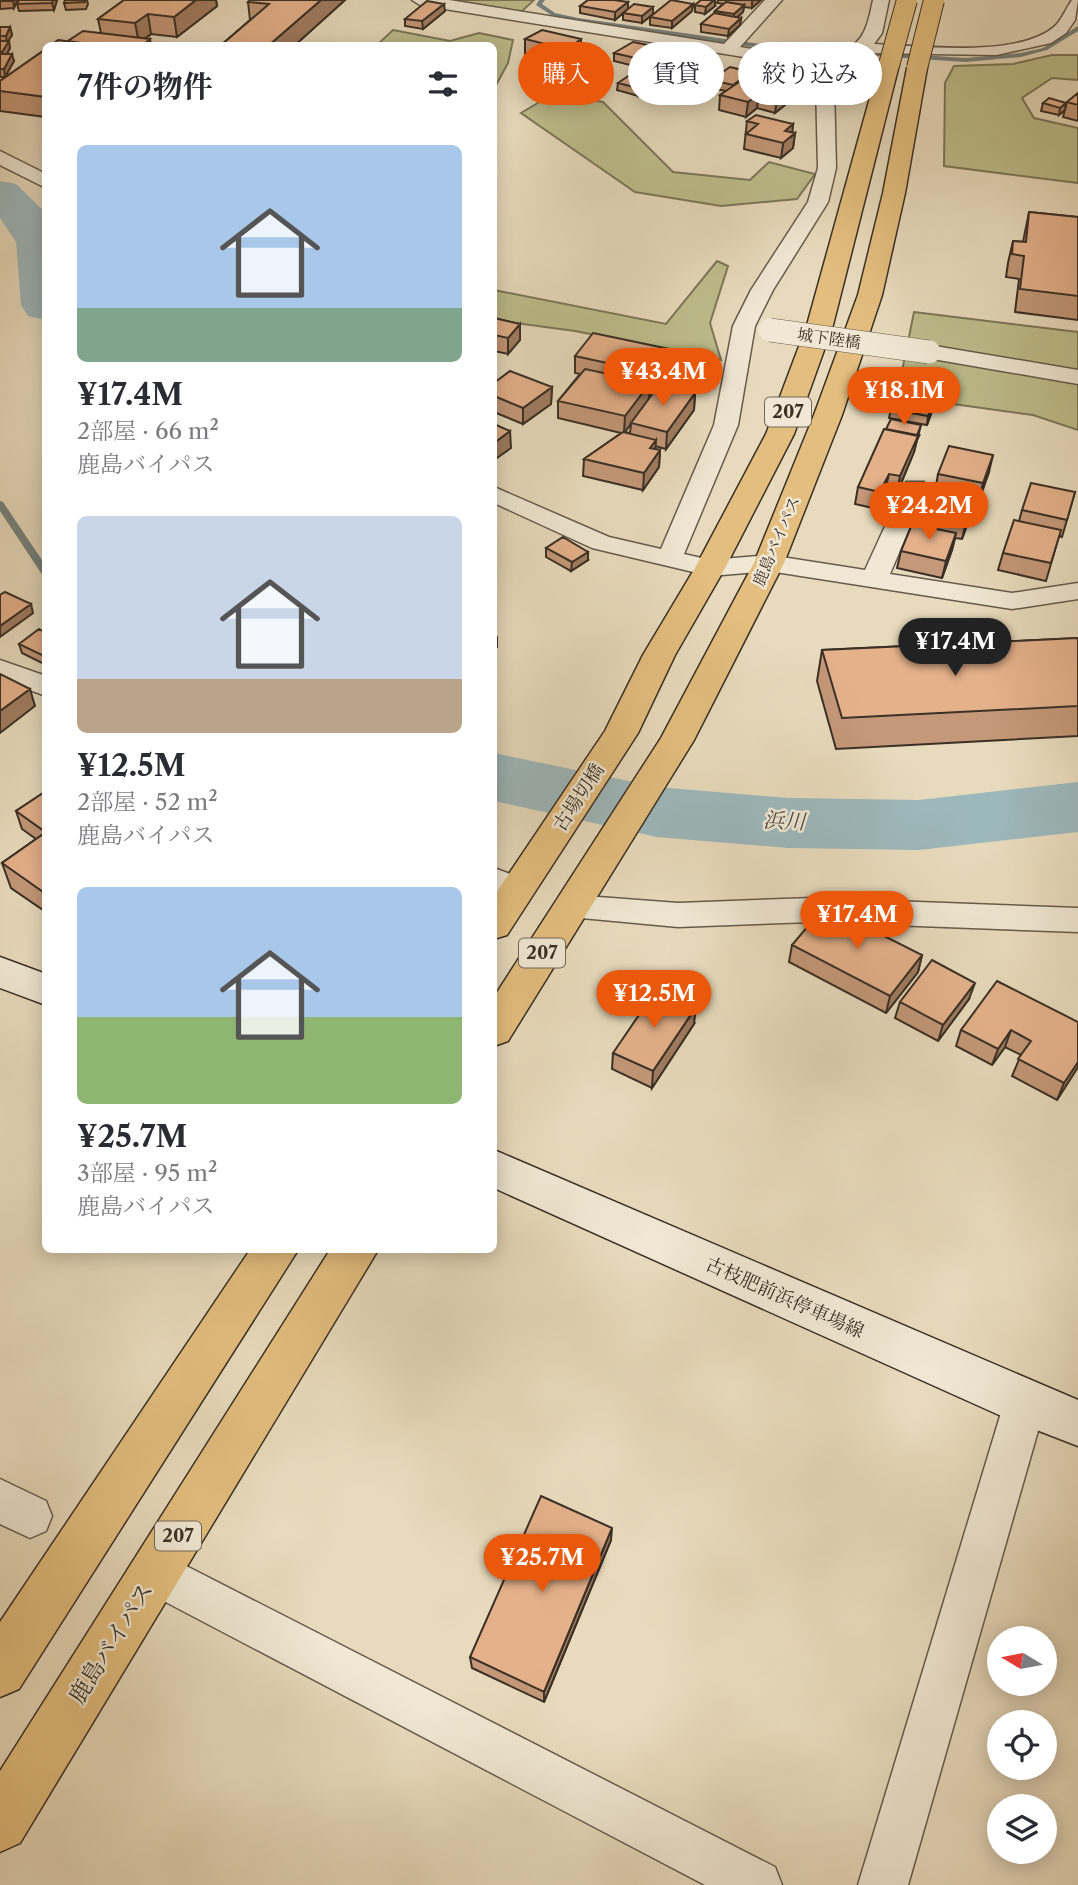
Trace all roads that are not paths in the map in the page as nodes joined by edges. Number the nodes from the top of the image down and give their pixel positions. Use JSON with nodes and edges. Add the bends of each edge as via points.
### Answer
{"nodes":[{"id":1,"x":420,"y":0,"type":"edge"},
{"id":2,"x":774,"y":0,"type":"edge"},
{"id":3,"x":881,"y":0,"type":"edge"},
{"id":4,"x":907,"y":0,"type":"edge"},
{"id":5,"x":934,"y":0,"type":"edge"},
{"id":6,"x":1063,"y":0,"type":"edge"},
{"id":7,"x":1078,"y":3,"type":"edge"},
{"id":8,"x":867,"y":42,"type":"edge"},
{"id":9,"x":734,"y":43,"type":"junction"},
{"id":10,"x":738,"y":44,"type":"edge"},
{"id":11,"x":882,"y":49,"type":"edge"},
{"id":12,"x":826,"y":105,"type":"edge"},
{"id":13,"x":0,"y":157,"type":"edge"},
{"id":14,"x":42,"y":180,"type":"edge"},
{"id":15,"x":744,"y":326,"type":"junction"},
{"id":16,"x":1078,"y":377,"type":"edge"},
{"id":17,"x":915,"y":487,"type":"dead end"},
{"id":18,"x":497,"y":495,"type":"edge"},
{"id":19,"x":670,"y":561,"type":"junction"},
{"id":20,"x":769,"y":564,"type":"junction"},
{"id":21,"x":710,"y":568,"type":"junction"},
{"id":22,"x":874,"y":579,"type":"junction"},
{"id":23,"x":1078,"y":591,"type":"edge"},
{"id":24,"x":0,"y":669,"type":"edge"},
{"id":25,"x":42,"y":685,"type":"edge"},
{"id":26,"x":516,"y":877,"type":"edge"},
{"id":27,"x":582,"y":892,"type":"junction"},
{"id":28,"x":497,"y":918,"type":"edge"},
{"id":29,"x":1078,"y":920,"type":"edge"},
{"id":30,"x":0,"y":972,"type":"edge"},
{"id":31,"x":42,"y":988,"type":"edge"},
{"id":32,"x":497,"y":1025,"type":"edge"},
{"id":33,"x":497,"y":1169,"type":"edge"},
{"id":34,"x":273,"y":1253,"type":"edge"},
{"id":35,"x":353,"y":1253,"type":"edge"},
{"id":36,"x":1024,"y":1403,"type":"junction"},
{"id":37,"x":1078,"y":1423,"type":"edge"},
{"id":38,"x":155,"y":1572,"type":"junction"},
{"id":39,"x":0,"y":1671,"type":"edge"},
{"id":40,"x":0,"y":1823,"type":"edge"},
{"id":41,"x":757,"y":1885,"type":"edge"},
{"id":42,"x":883,"y":1885,"type":"edge"}],
"edges":[{"from":1,"to":9,"type":"street","via":[[542,13]]},
{"from":2,"to":9,"type":"street"},
{"from":3,"to":8,"type":"street","via":[[874,33]]},
{"from":4,"to":21,"type":"highway","number":"207","bridge":true,"via":[[820,325],[780,434]]},
{"from":5,"to":20,"type":"highway","name":"鹿島バイパス","number":"207","bridge":true,"via":[[870,295]]},
{"from":6,"to":7,"type":"street"},
{"from":7,"to":11,"type":"street","via":[[1059,32],[1023,46],[965,52]]},
{"from":9,"to":10,"type":"street"},
{"from":12,"to":15,"type":"street","via":[[827,168],[818,202]]},
{"from":13,"to":14,"type":"street"},
{"from":15,"to":16,"type":"street","name":"城下陸橋","bridge":true},
{"from":15,"to":19,"type":"street","via":[[726,425]]},
{"from":17,"to":22,"type":"street"},
{"from":18,"to":19,"type":"street","via":[[601,542]]},
{"from":19,"to":21,"type":"street"},
{"from":20,"to":21,"type":"street"},
{"from":20,"to":22,"type":"street"},
{"from":20,"to":27,"type":"highway","name":"鹿島バイパス","number":"207","via":[[677,740]]},
{"from":21,"to":26,"type":"highway","name":"古場切橋","number":"207","via":[[659,655],[621,733]]},
{"from":22,"to":23,"type":"street","via":[[1012,601]]},
{"from":24,"to":25,"type":"street"},
{"from":26,"to":28,"type":"highway","number":"207"},
{"from":27,"to":29,"type":"street","via":[[678,915],[812,910]]},
{"from":27,"to":32,"type":"highway","name":"鹿島バイパス","number":"207"},
{"from":30,"to":31,"type":"main road"},
{"from":33,"to":36,"type":"main road","name":"古枝肥前浜停車場線"},
{"from":34,"to":39,"type":"highway"},
{"from":35,"to":38,"type":"highway","name":"鹿島バイパス","number":"207"},
{"from":36,"to":37,"type":"main road","name":"古枝肥前浜停車場線"},
{"from":36,"to":42,"type":"street"},
{"from":38,"to":40,"type":"highway","name":"鹿島バイパス","number":"207"},
{"from":38,"to":41,"type":"street"}]}
